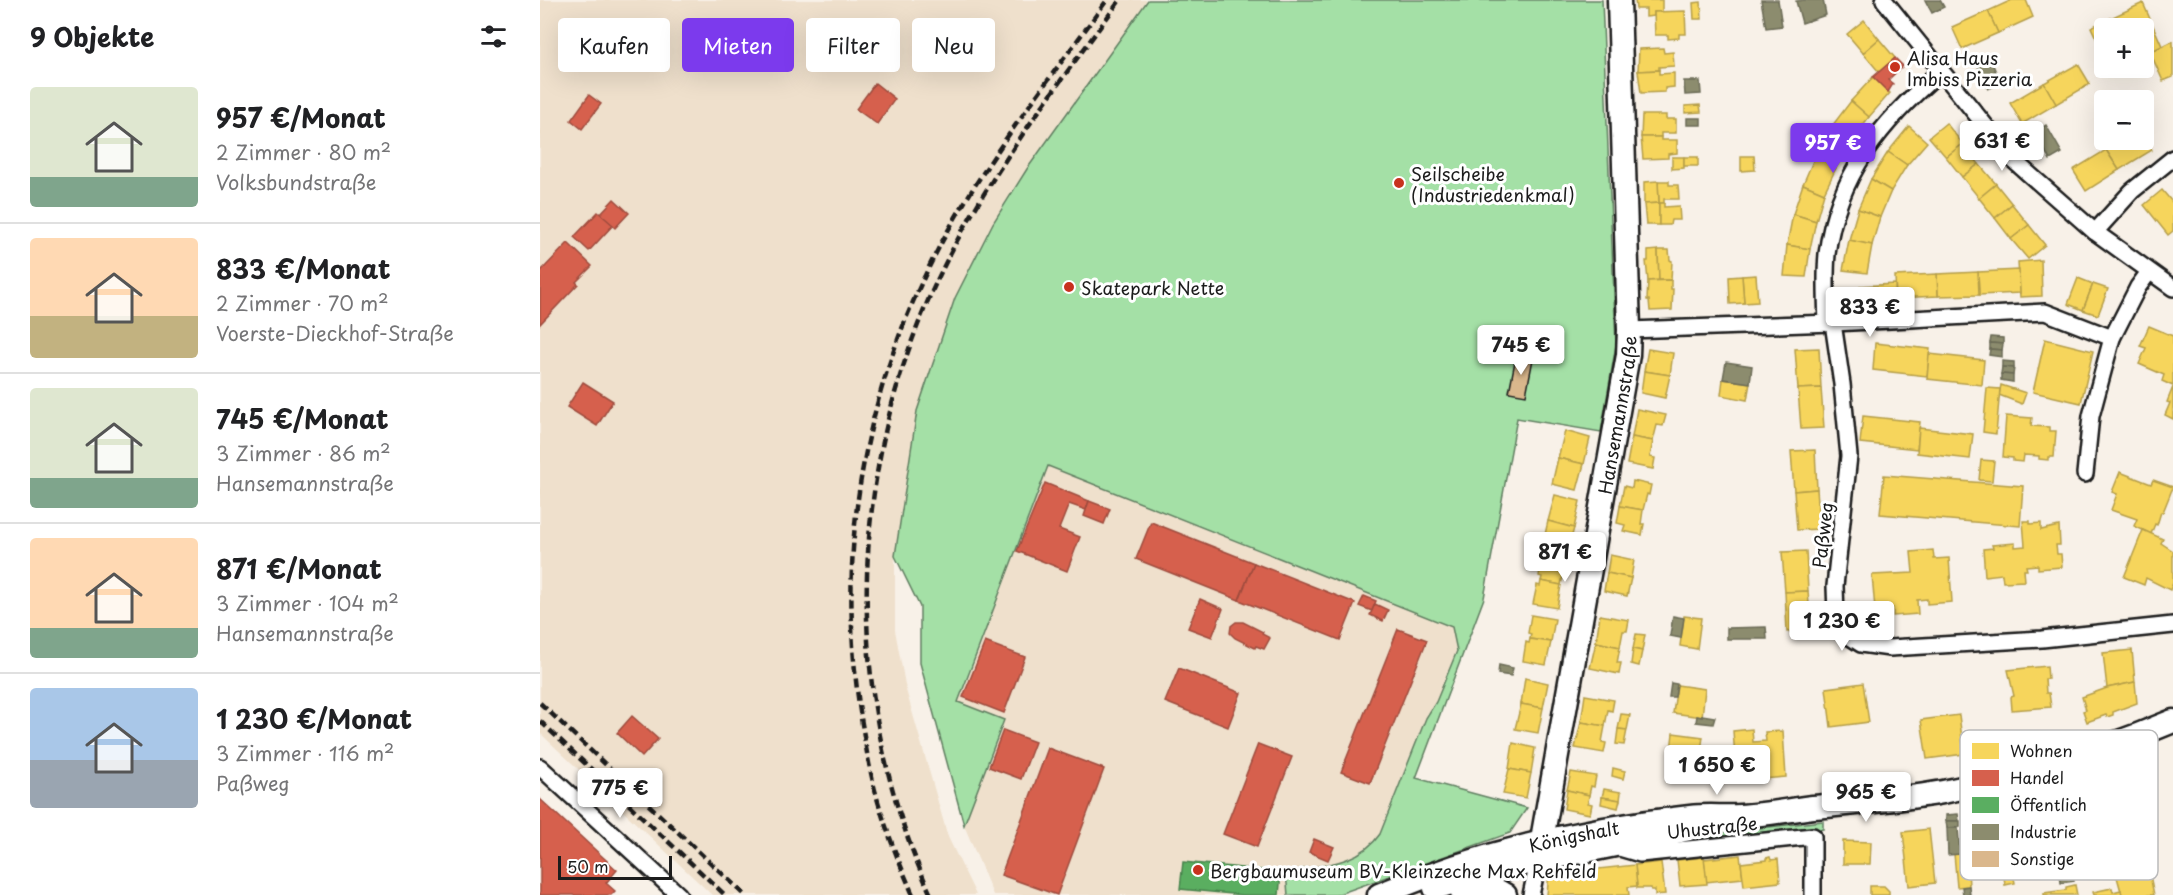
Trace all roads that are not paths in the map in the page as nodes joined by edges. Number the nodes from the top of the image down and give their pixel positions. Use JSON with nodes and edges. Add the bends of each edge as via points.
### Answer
{"nodes":[{"id":1,"x":1619,"y":0,"type":"edge"},
{"id":2,"x":1884,"y":0,"type":"edge"},
{"id":3,"x":1941,"y":71,"type":"junction"},
{"id":4,"x":2173,"y":158,"type":"edge"},
{"id":5,"x":2095,"y":232,"type":"junction"},
{"id":6,"x":2149,"y":272,"type":"junction"},
{"id":7,"x":2173,"y":288,"type":"edge"},
{"id":8,"x":1830,"y":323,"type":"junction"},
{"id":9,"x":1629,"y":330,"type":"junction"},
{"id":10,"x":2112,"y":338,"type":"junction"},
{"id":11,"x":2085,"y":474,"type":"dead end"},
{"id":12,"x":2173,"y":625,"type":"edge"},
{"id":13,"x":2173,"y":721,"type":"edge"},
{"id":14,"x":2149,"y":730,"type":"edge"},
{"id":15,"x":540,"y":768,"type":"edge"},
{"id":16,"x":1960,"y":788,"type":"edge"},
{"id":17,"x":1740,"y":816,"type":"junction"},
{"id":18,"x":1615,"y":846,"type":"junction"},
{"id":19,"x":1540,"y":851,"type":"junction"},
{"id":20,"x":679,"y":895,"type":"edge"},
{"id":21,"x":1379,"y":895,"type":"edge"},
{"id":22,"x":1414,"y":895,"type":"edge"},
{"id":23,"x":1449,"y":895,"type":"edge"},
{"id":24,"x":1505,"y":895,"type":"edge"},
{"id":25,"x":1531,"y":895,"type":"edge"},
{"id":26,"x":1813,"y":895,"type":"edge"}],
"edges":[{"from":1,"to":9,"type":"main road","name":"Hansemannstraße"},
{"from":2,"to":3,"type":"street"},
{"from":3,"to":5,"type":"street","via":[[2013,160]]},
{"from":3,"to":8,"type":"street","name":"Paßweg","via":[[1883,126],[1852,172],[1830,234]]},
{"from":4,"to":5,"type":"street","via":[[2133,191]]},
{"from":5,"to":6,"type":"street"},
{"from":6,"to":7,"type":"street"},
{"from":6,"to":10,"type":"street"},
{"from":8,"to":9,"type":"street"},
{"from":8,"to":10,"type":"street","via":[[2045,312]]},
{"from":8,"to":12,"type":"street","name":"Paßweg","via":[[1842,384],[1849,456],[1835,586],[1836,616],[1847,636],[1861,644],[1890,648],[2042,639]]},
{"from":9,"to":19,"type":"main road","name":"Hansemannstraße","via":[[1628,355]]},
{"from":10,"to":11,"type":"street","via":[[2091,416]]},
{"from":13,"to":14,"type":"main road","name":"Königshalt"},
{"from":15,"to":20,"type":"street"},
{"from":16,"to":17,"type":"main road","name":"Königshalt"},
{"from":17,"to":18,"type":"main road","name":"Königshalt"},
{"from":17,"to":19,"type":"main road","name":"Königshalt","via":[[1694,816],[1638,823]]},
{"from":18,"to":19,"type":"main road","name":"Königshalt"},
{"from":18,"to":26,"type":"street","name":"Uhustraße","via":[[1640,854],[1813,836]]},
{"from":19,"to":21,"type":"main road","name":"Königshalt","via":[[1469,861]]},
{"from":19,"to":22,"type":"main road","name":"Königshalt","via":[[1507,867]]},
{"from":19,"to":25,"type":"street","name":"Hansemannstraße"},
{"from":23,"to":24,"type":"main road","via":[[1480,887]]}]}
